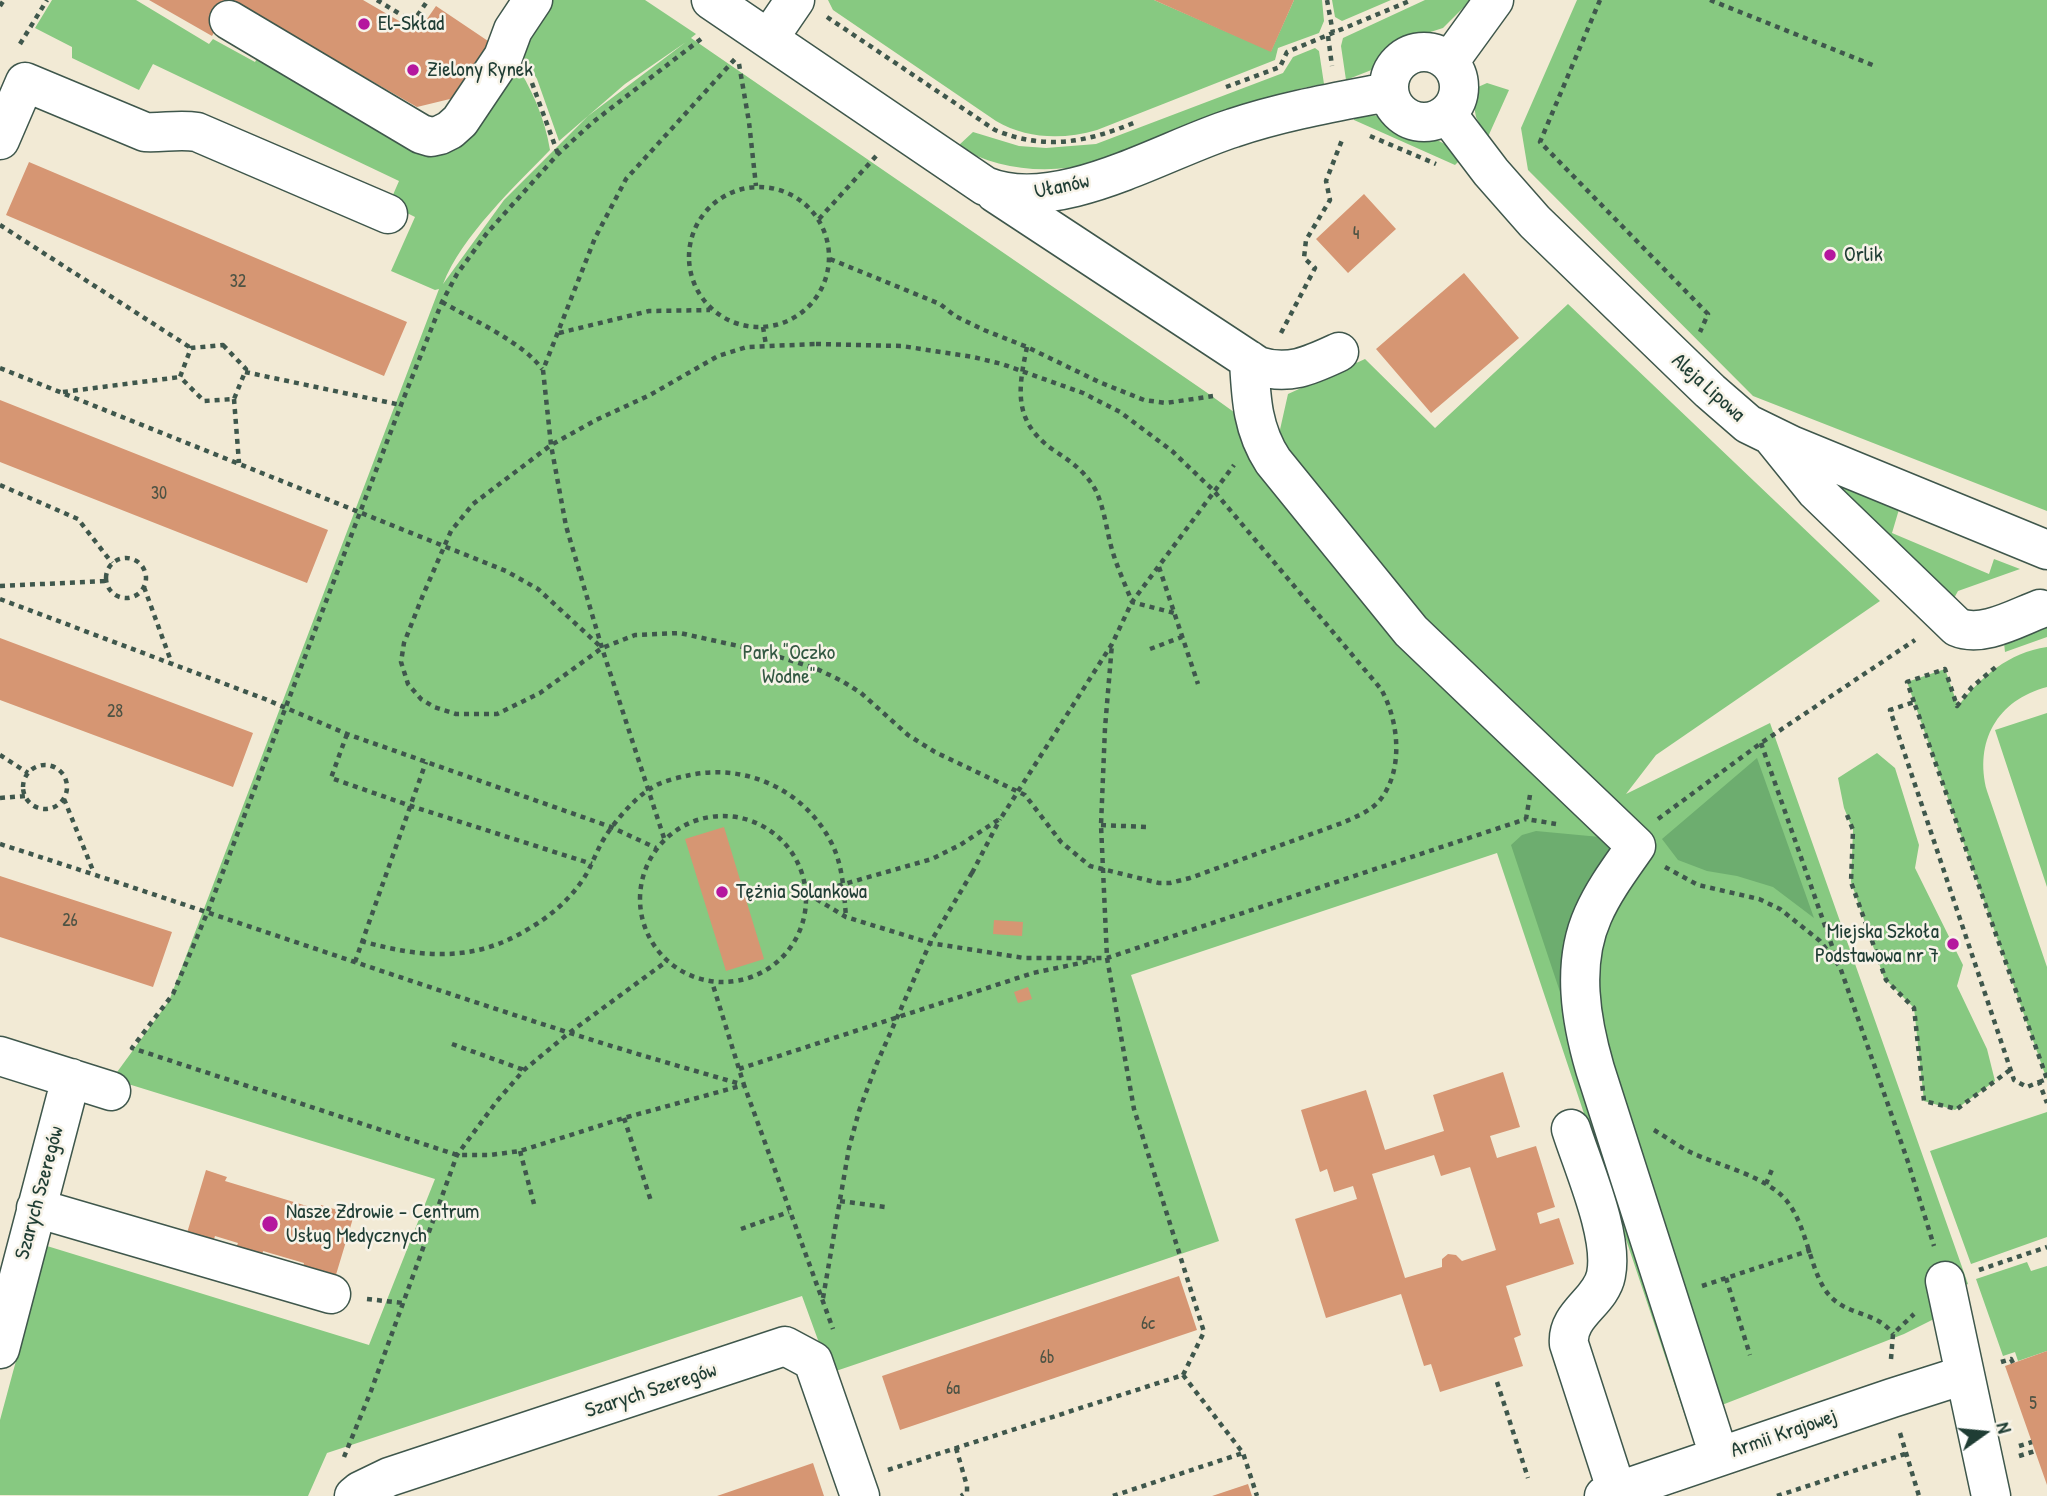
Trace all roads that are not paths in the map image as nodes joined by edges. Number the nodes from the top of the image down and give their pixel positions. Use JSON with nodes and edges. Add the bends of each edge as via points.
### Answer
{"nodes":[{"id":1,"x":533,"y":0,"type":"edge"},
{"id":2,"x":1494,"y":0,"type":"edge"},
{"id":3,"x":720,"y":6,"type":"edge"},
{"id":4,"x":811,"y":8,"type":"edge"},
{"id":5,"x":229,"y":20,"type":"dead end"},
{"id":6,"x":769,"y":38,"type":"junction"},
{"id":7,"x":1449,"y":62,"type":"junction"},
{"id":8,"x":1388,"y":92,"type":"junction"},
{"id":9,"x":1447,"y":114,"type":"junction"},
{"id":10,"x":0,"y":140,"type":"edge"},
{"id":11,"x":985,"y":186,"type":"junction"},
{"id":12,"x":388,"y":214,"type":"dead end"},
{"id":13,"x":1339,"y":352,"type":"dead end"},
{"id":14,"x":1249,"y":360,"type":"junction"},
{"id":15,"x":1773,"y":438,"type":"junction"},
{"id":16,"x":2047,"y":550,"type":"edge"},
{"id":17,"x":2040,"y":609,"type":"dead end"},
{"id":18,"x":0,"y":1056,"type":"edge"},
{"id":19,"x":71,"y":1078,"type":"junction"},
{"id":20,"x":111,"y":1091,"type":"dead end"},
{"id":21,"x":1570,"y":1129,"type":"dead end"},
{"id":22,"x":36,"y":1208,"type":"junction"},
{"id":23,"x":1946,"y":1287,"type":"road end"},
{"id":24,"x":331,"y":1294,"type":"dead end"},
{"id":25,"x":0,"y":1349,"type":"edge"},
{"id":26,"x":1981,"y":1369,"type":"junction"},
{"id":27,"x":1719,"y":1456,"type":"junction"},
{"id":28,"x":870,"y":1484,"type":"edge"},
{"id":29,"x":1611,"y":1494,"type":"edge"},
{"id":30,"x":354,"y":1496,"type":"edge"},
{"id":31,"x":1992,"y":1496,"type":"edge"}],
"edges":[{"from":1,"to":5,"type":"street","via":[[513,30],[503,57],[460,121],[431,137]]},
{"from":2,"to":7,"type":"street"},
{"from":3,"to":6,"type":"street","name":"Ułanów"},
{"from":4,"to":6,"type":"street"},
{"from":6,"to":11,"type":"street","name":"Ułanów"},
{"from":7,"to":8,"type":"street","via":[[1430,52],[1408,55],[1392,70]]},
{"from":7,"to":9,"type":"street","via":[[1459,82]]},
{"from":8,"to":9,"type":"street","via":[[1398,111],[1416,122],[1438,120]]},
{"from":8,"to":11,"type":"street","name":"Ułanów","via":[[1343,117],[1237,126],[1058,191],[1019,195]]},
{"from":9,"to":15,"type":"street","name":"Aleja Lipowa","via":[[1535,222],[1592,279],[1737,415]]},
{"from":10,"to":12,"type":"street","via":[[25,82],[145,132],[197,132]]},
{"from":11,"to":14,"type":"street"},
{"from":13,"to":14,"type":"street","via":[[1290,371],[1268,369]]},
{"from":14,"to":27,"type":"street","via":[[1252,406],[1259,435],[1273,461],[1412,631],[1632,843],[1591,918],[1581,994],[1585,1035]]},
{"from":15,"to":16,"type":"street","name":"Aleja Lipowa"},
{"from":15,"to":17,"type":"street","via":[[1816,491],[1981,642]]},
{"from":18,"to":19,"type":"street"},
{"from":19,"to":20,"type":"street"},
{"from":19,"to":22,"type":"street","name":"Szarych Szeregów"},
{"from":21,"to":29,"type":"street","via":[[1603,1229],[1607,1262],[1601,1288],[1570,1329],[1569,1344]]},
{"from":22,"to":24,"type":"street"},
{"from":22,"to":25,"type":"street","name":"Szarych Szeregów"},
{"from":23,"to":26,"type":"street"},
{"from":26,"to":27,"type":"street","name":"Armii Krajowej"},
{"from":26,"to":31,"type":"street"},
{"from":27,"to":29,"type":"street","name":"Armii Krajowej"},
{"from":28,"to":30,"type":"street","name":"Szarych Szeregów","via":[[824,1349],[785,1346],[389,1477]]}]}
